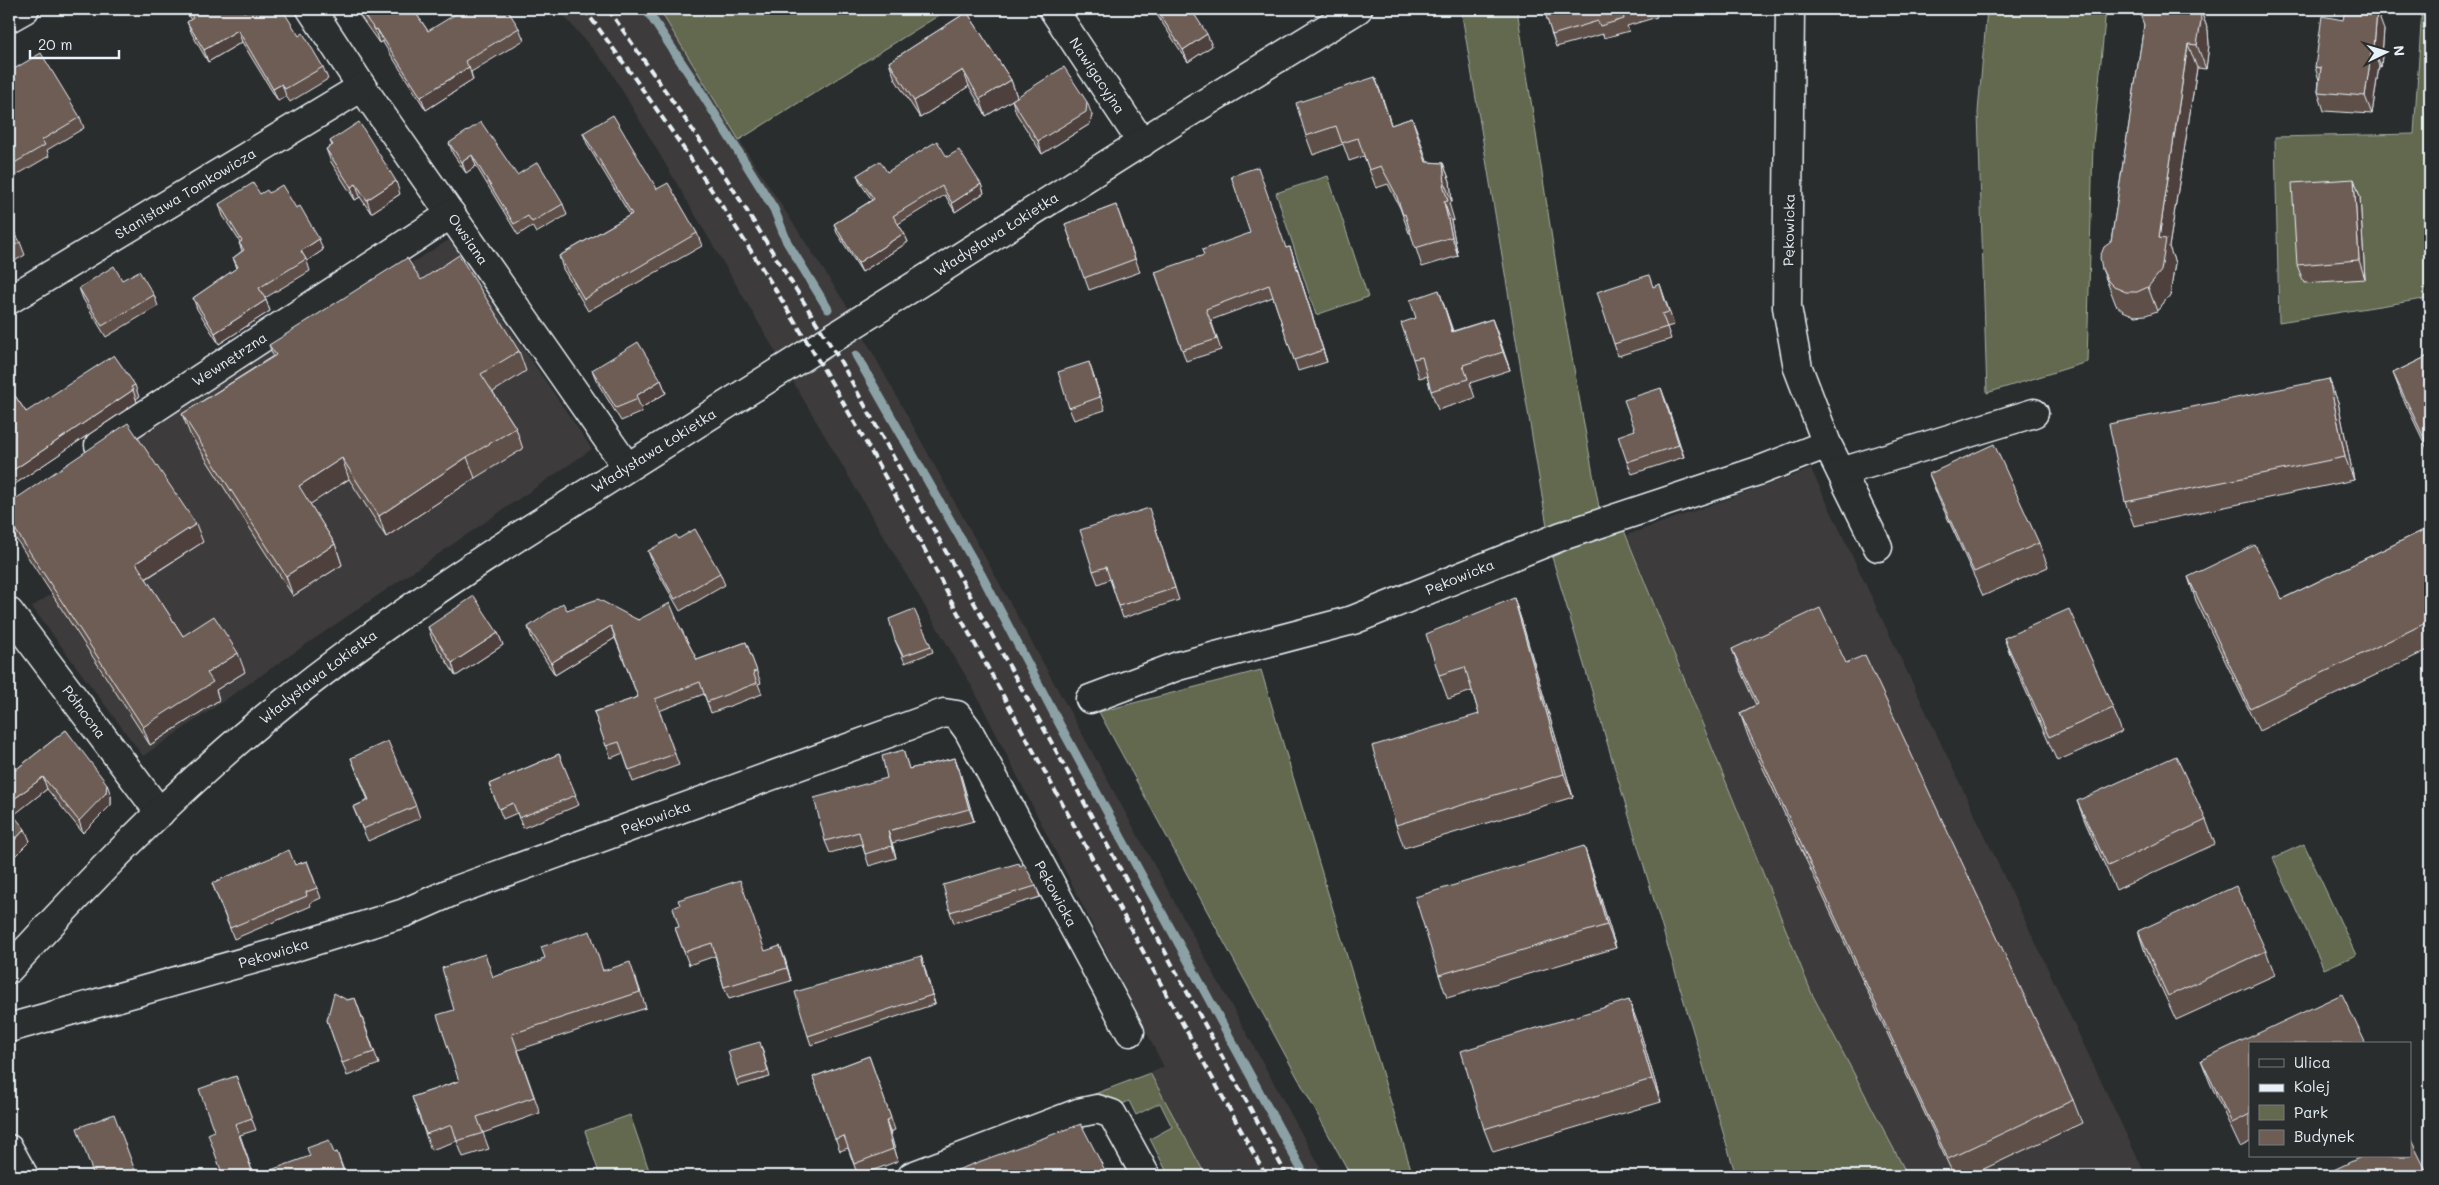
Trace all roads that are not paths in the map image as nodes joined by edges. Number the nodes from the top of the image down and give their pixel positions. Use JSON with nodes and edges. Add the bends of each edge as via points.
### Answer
{"nodes":[{"id":1,"x":25,"y":9,"type":"edge"},
{"id":2,"x":311,"y":9,"type":"edge"},
{"id":3,"x":1053,"y":9,"type":"edge"},
{"id":4,"x":1358,"y":9,"type":"edge"},
{"id":5,"x":1790,"y":9,"type":"edge"},
{"id":6,"x":9,"y":18,"type":"edge"},
{"id":7,"x":362,"y":87,"type":"junction"},
{"id":8,"x":1142,"y":143,"type":"junction"},
{"id":9,"x":451,"y":214,"type":"junction"},
{"id":10,"x":9,"y":300,"type":"edge"},
{"id":11,"x":2034,"y":413,"type":"dead end"},
{"id":12,"x":1827,"y":444,"type":"junction"},
{"id":13,"x":81,"y":457,"type":"edge"},
{"id":14,"x":627,"y":467,"type":"junction"},
{"id":15,"x":1841,"y":472,"type":"junction"},
{"id":16,"x":1878,"y":547,"type":"dead end"},
{"id":17,"x":9,"y":612,"type":"edge"},
{"id":18,"x":1090,"y":700,"type":"dead end"},
{"id":19,"x":160,"y":813,"type":"junction"},
{"id":20,"x":9,"y":969,"type":"edge"},
{"id":21,"x":9,"y":1028,"type":"edge"},
{"id":22,"x":1130,"y":1032,"type":"dead end"},
{"id":23,"x":9,"y":1149,"type":"edge"},
{"id":24,"x":24,"y":1176,"type":"edge"},
{"id":25,"x":912,"y":1176,"type":"edge"},
{"id":26,"x":1146,"y":1176,"type":"edge"}],
"edges":[{"from":1,"to":6,"type":"street"},
{"from":2,"to":7,"type":"street","name":"Owsiana"},
{"from":3,"to":8,"type":"street","name":"Nawigacyjna"},
{"from":4,"to":8,"type":"street","name":"Władysława Łokietka"},
{"from":5,"to":12,"type":"street","name":"Pękowicka","via":[[1787,307],[1798,368]]},
{"from":7,"to":9,"type":"street","name":"Owsiana"},
{"from":7,"to":10,"type":"street","name":"Stanisława Tomkowicza"},
{"from":8,"to":14,"type":"street","name":"Władysława Łokietka"},
{"from":9,"to":13,"type":"street","name":"Wewnętrzna"},
{"from":9,"to":14,"type":"street","name":"Owsiana"},
{"from":11,"to":15,"type":"street"},
{"from":12,"to":15,"type":"street","name":"Pękowicka"},
{"from":12,"to":18,"type":"street","name":"Pękowicka","via":[[1758,471],[1562,536],[1353,620],[1178,666]]},
{"from":14,"to":19,"type":"street","name":"Władysława Łokietka","via":[[446,582],[360,642],[257,724]]},
{"from":15,"to":16,"type":"street","name":"Pękowicka"},
{"from":17,"to":19,"type":"street","name":"Północna"},
{"from":19,"to":20,"type":"street","name":"Władysława Łokietka"},
{"from":21,"to":22,"type":"street","name":"Pękowicka","via":[[267,956],[404,913],[454,891],[944,712],[957,715],[968,730]]},
{"from":23,"to":24,"type":"street"},
{"from":25,"to":26,"type":"street","via":[[1078,1113],[1097,1109],[1112,1114]]}]}
